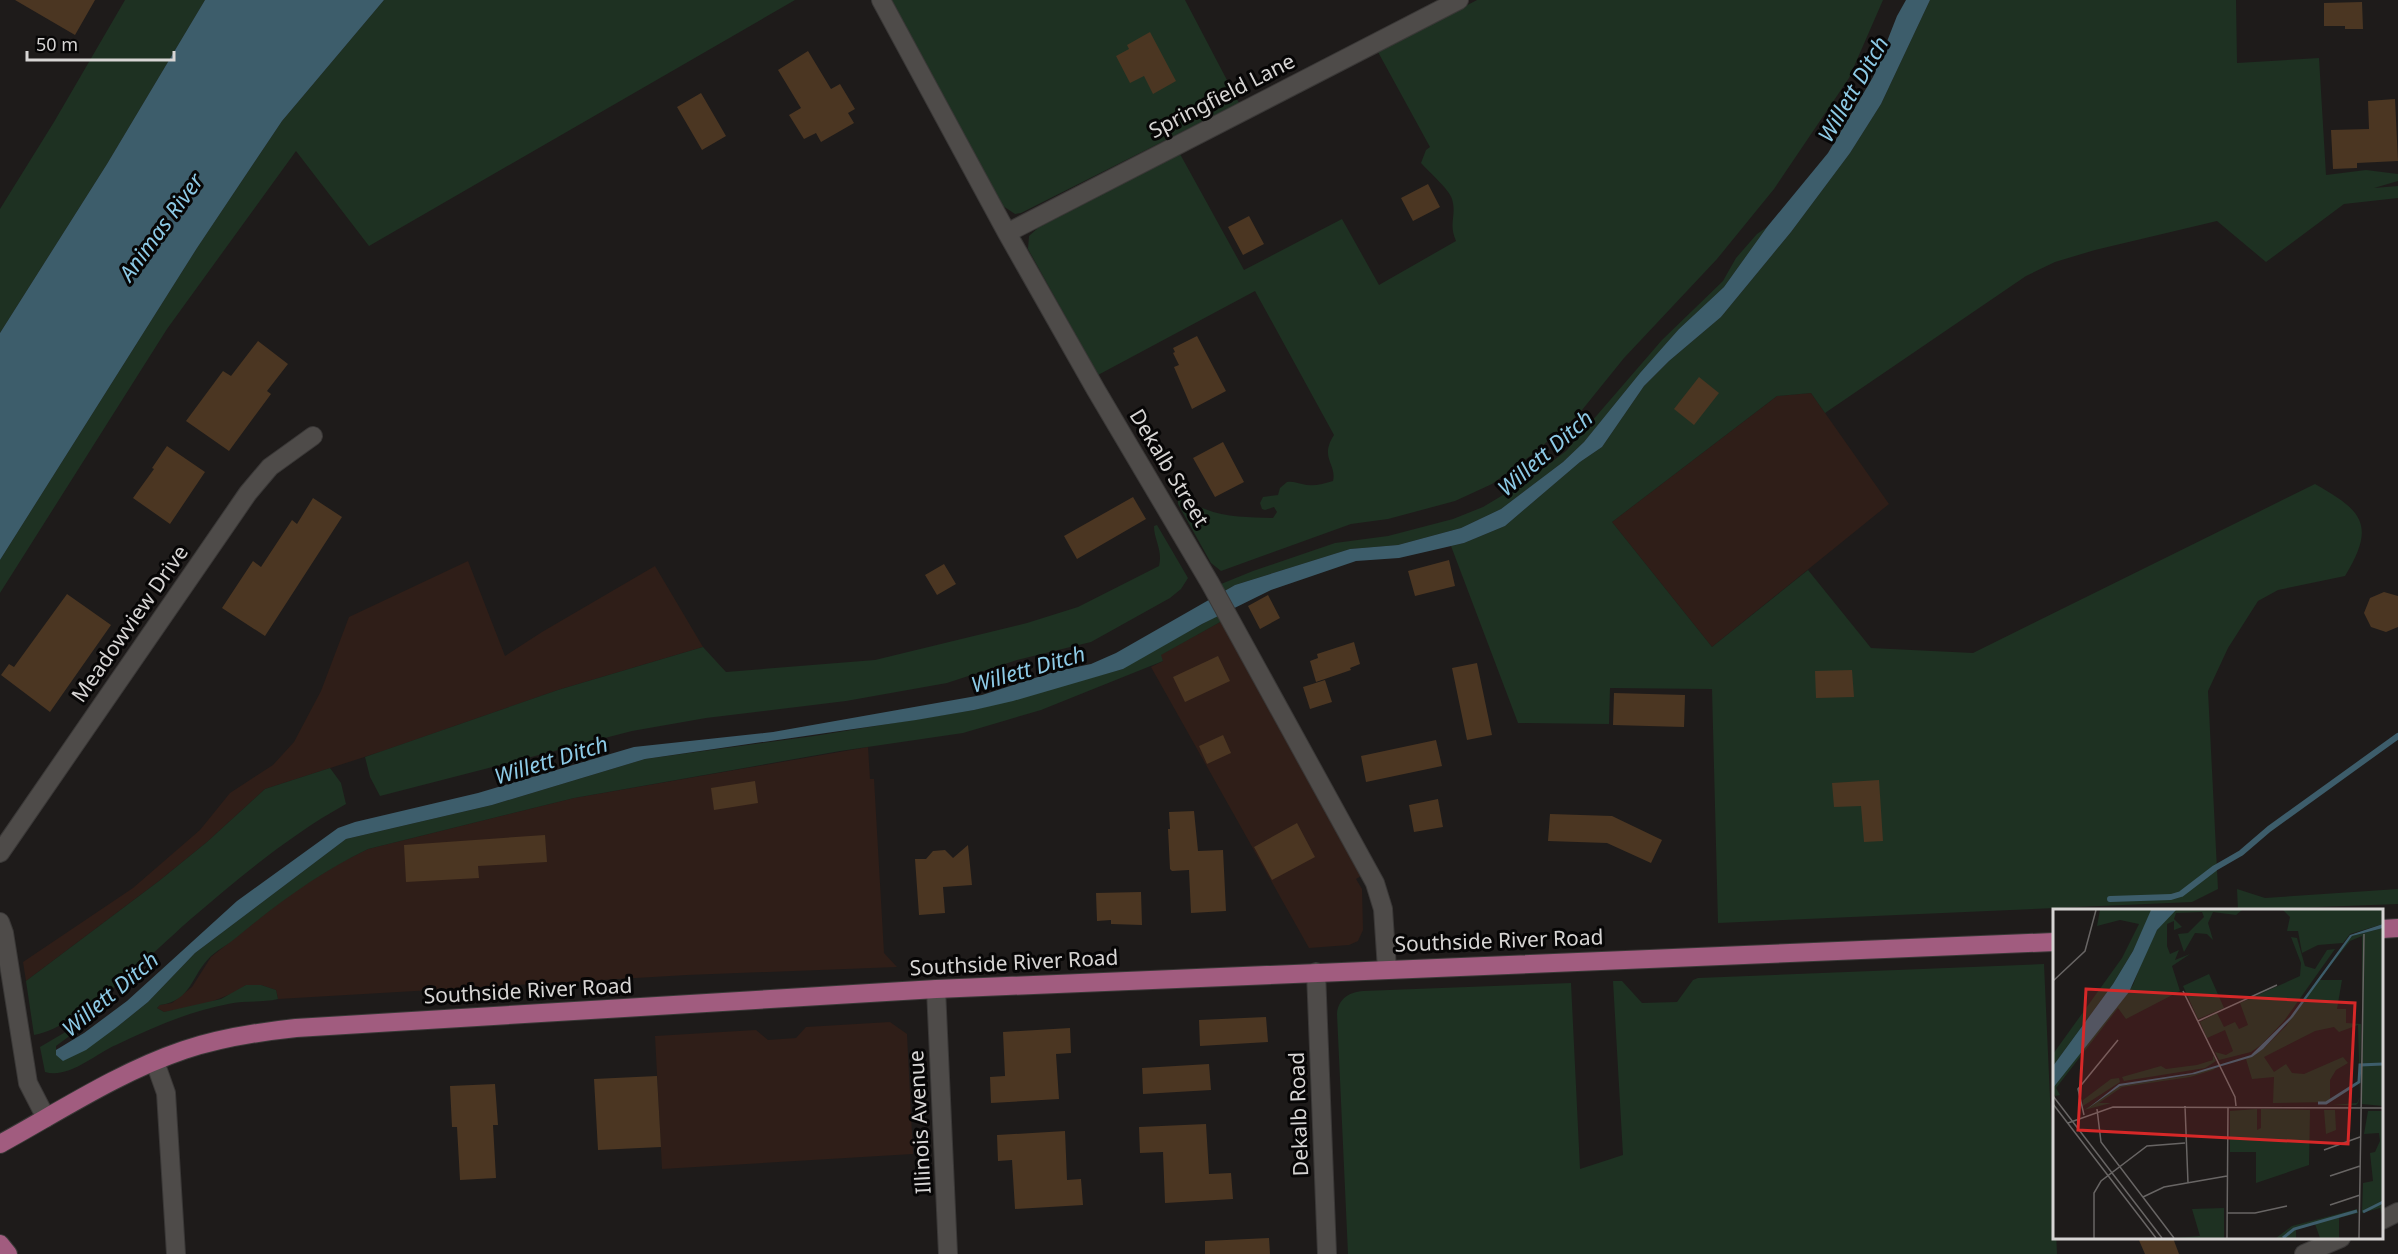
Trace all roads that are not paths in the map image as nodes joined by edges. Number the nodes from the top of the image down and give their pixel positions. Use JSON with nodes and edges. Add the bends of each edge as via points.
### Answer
{"nodes":[{"id":1,"x":881,"y":0,"type":"edge"},
{"id":2,"x":1459,"y":0,"type":"edge"},
{"id":3,"x":1007,"y":233,"type":"junction"},
{"id":4,"x":313,"y":436,"type":"dead end"},
{"id":5,"x":0,"y":853,"type":"edge"},
{"id":6,"x":0,"y":922,"type":"edge"},
{"id":7,"x":2398,"y":928,"type":"edge"},
{"id":8,"x":2383,"y":929,"type":"edge"},
{"id":9,"x":2053,"y":942,"type":"edge"},
{"id":10,"x":1388,"y":969,"type":"junction"},
{"id":11,"x":1316,"y":972,"type":"junction"},
{"id":12,"x":936,"y":989,"type":"junction"},
{"id":13,"x":155,"y":1062,"type":"junction"},
{"id":14,"x":46,"y":1118,"type":"junction"},
{"id":15,"x":0,"y":1144,"type":"edge"},
{"id":16,"x":2398,"y":1212,"type":"edge"},
{"id":17,"x":2383,"y":1220,"type":"edge"},
{"id":18,"x":2339,"y":1239,"type":"edge"},
{"id":19,"x":0,"y":1244,"type":"edge"},
{"id":20,"x":8,"y":1254,"type":"edge"},
{"id":21,"x":176,"y":1254,"type":"edge"},
{"id":22,"x":948,"y":1254,"type":"edge"},
{"id":23,"x":1327,"y":1254,"type":"edge"},
{"id":24,"x":2304,"y":1254,"type":"edge"}],
"edges":[{"from":1,"to":3,"type":"street","name":"Dekalb Street"},
{"from":2,"to":3,"type":"street","name":"Springfield Lane"},
{"from":3,"to":10,"type":"street","name":"Dekalb Street","via":[[1213,588],[1375,883],[1383,909]]},
{"from":4,"to":5,"type":"street","name":"Meadowview Drive","via":[[270,467],[248,493]]},
{"from":6,"to":14,"type":"street","via":[[28,1083]]},
{"from":7,"to":8,"type":"main road"},
{"from":9,"to":10,"type":"main road","name":"Southside River Road"},
{"from":10,"to":11,"type":"main road","name":"Southside River Road"},
{"from":11,"to":12,"type":"main road","name":"Southside River Road"},
{"from":11,"to":23,"type":"street","name":"Dekalb Road"},
{"from":12,"to":13,"type":"main road","name":"Southside River Road","via":[[296,1028],[204,1044]]},
{"from":12,"to":22,"type":"street","name":"Illinois Avenue"},
{"from":13,"to":14,"type":"main road","name":"Southside River Road"},
{"from":13,"to":21,"type":"street","via":[[166,1093]]},
{"from":14,"to":15,"type":"main road","name":"Southside River Road"},
{"from":16,"to":17,"type":"street"},
{"from":18,"to":24,"type":"street"},
{"from":19,"to":20,"type":"main road"}]}
